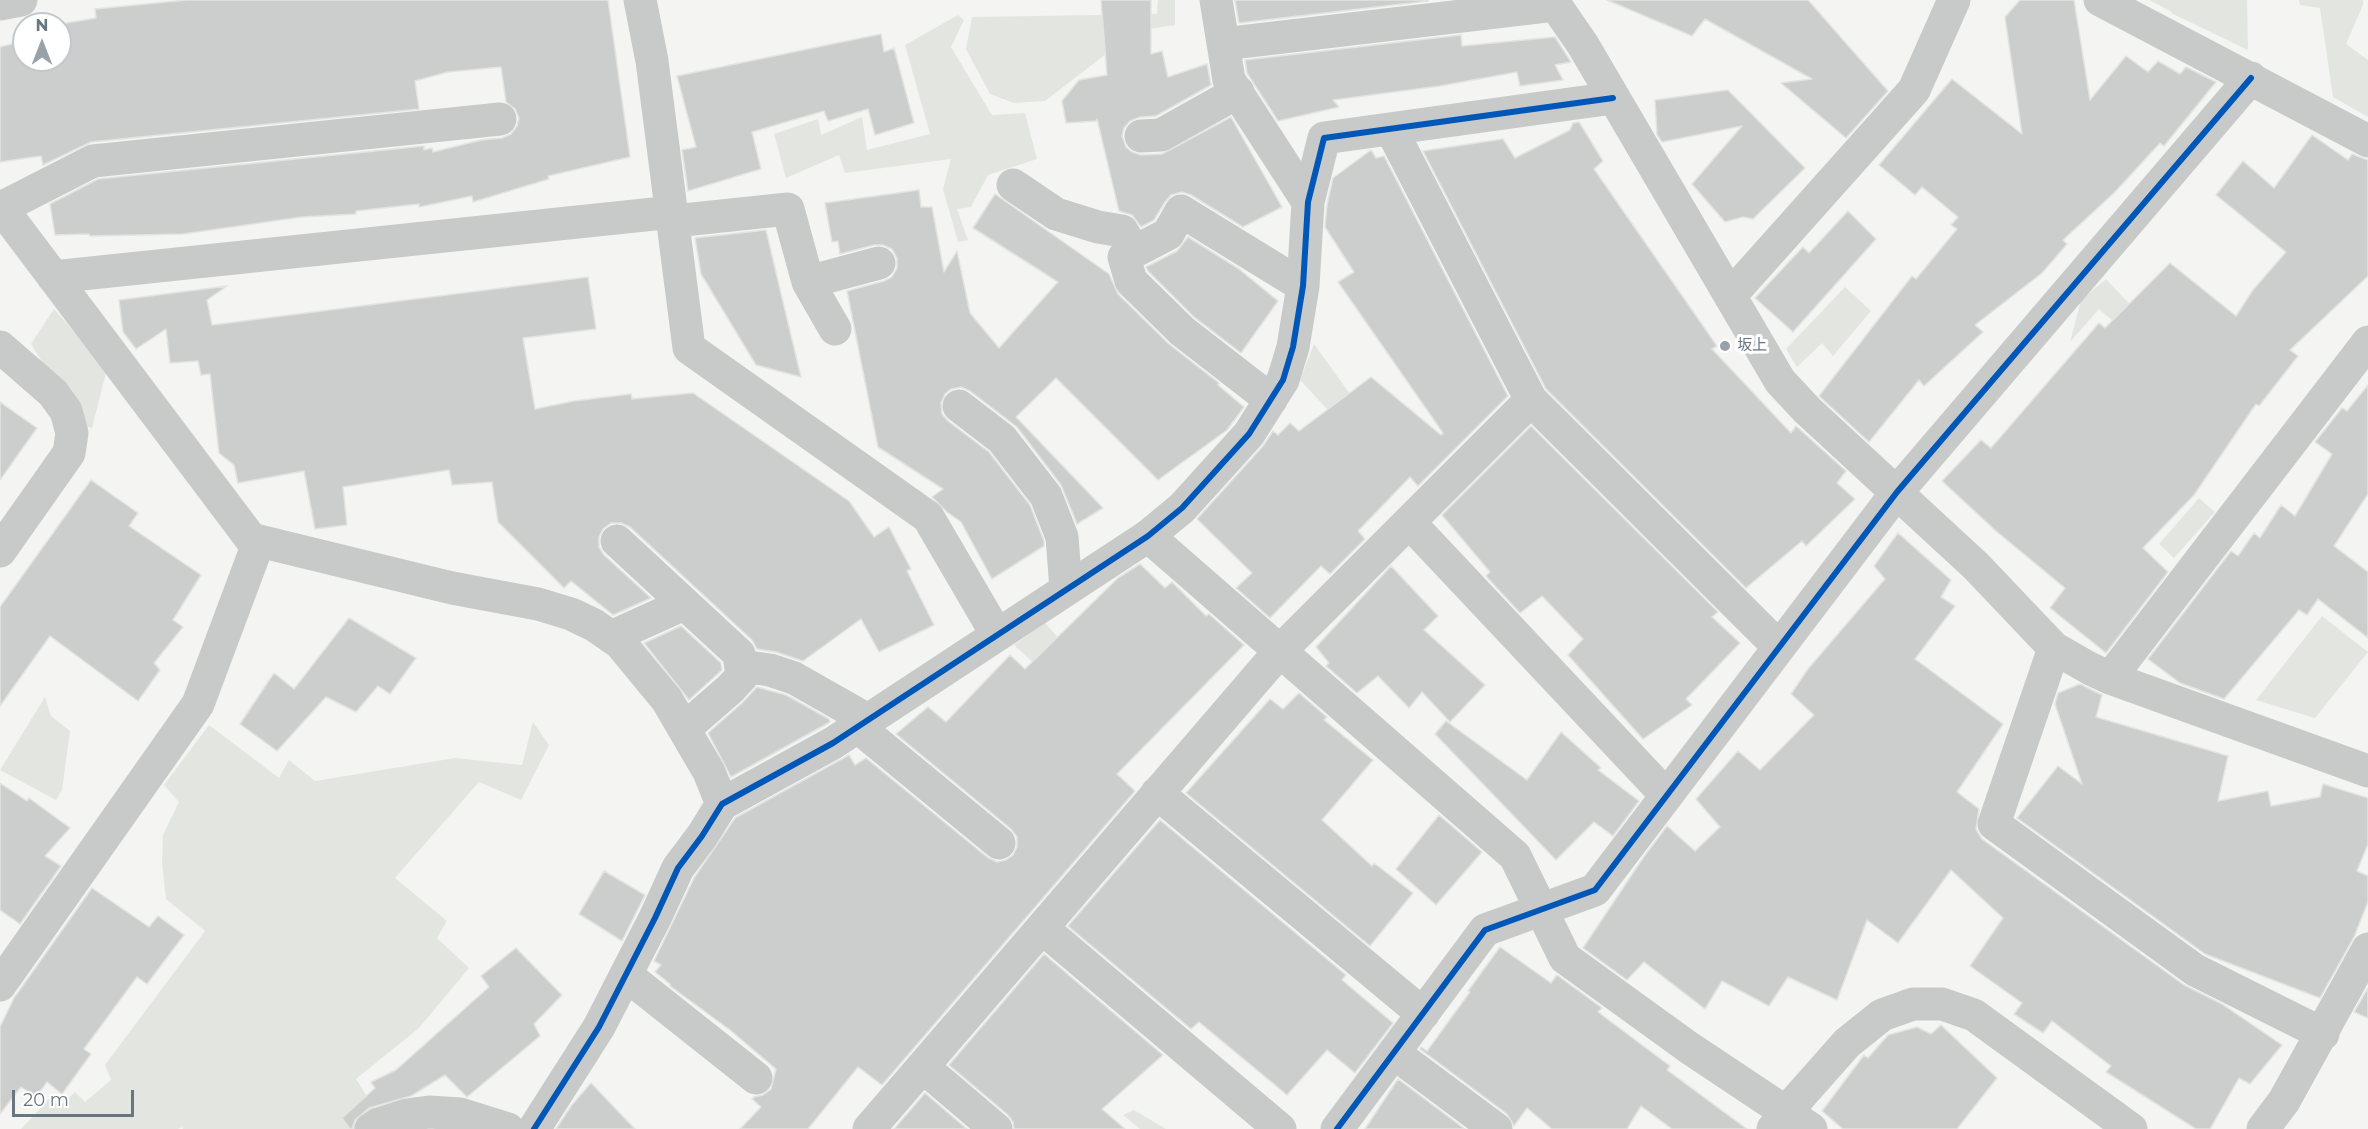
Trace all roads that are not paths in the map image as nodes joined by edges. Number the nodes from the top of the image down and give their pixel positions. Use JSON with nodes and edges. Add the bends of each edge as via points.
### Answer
{"nodes":[{"id":1,"x":21,"y":0,"type":"edge"},
{"id":2,"x":640,"y":0,"type":"edge"},
{"id":3,"x":1216,"y":0,"type":"edge"},
{"id":4,"x":1954,"y":0,"type":"edge"},
{"id":5,"x":2100,"y":0,"type":"edge"},
{"id":6,"x":1553,"y":3,"type":"edge"},
{"id":7,"x":0,"y":4,"type":"edge"},
{"id":8,"x":1223,"y":44,"type":"junction"},
{"id":9,"x":2251,"y":78,"type":"junction"},
{"id":10,"x":1238,"y":92,"type":"junction"},
{"id":11,"x":1613,"y":98,"type":"junction"},
{"id":12,"x":500,"y":119,"type":"dead end"},
{"id":13,"x":1390,"y":129,"type":"junction"},
{"id":14,"x":1141,"y":136,"type":"dead end"},
{"id":15,"x":2368,"y":141,"type":"edge"},
{"id":16,"x":1012,"y":185,"type":"dead end"},
{"id":17,"x":1308,"y":202,"type":"junction"},
{"id":18,"x":1,"y":207,"type":"edge"},
{"id":19,"x":673,"y":217,"type":"junction"},
{"id":20,"x":1129,"y":254,"type":"junction"},
{"id":21,"x":879,"y":263,"type":"dead end"},
{"id":22,"x":53,"y":277,"type":"junction"},
{"id":23,"x":808,"y":282,"type":"junction"},
{"id":24,"x":1303,"y":286,"type":"junction"},
{"id":25,"x":1730,"y":296,"type":"junction"},
{"id":26,"x":835,"y":329,"type":"dead end"},
{"id":27,"x":2368,"y":342,"type":"edge"},
{"id":28,"x":0,"y":347,"type":"edge"},
{"id":29,"x":1271,"y":400,"type":"junction"},
{"id":30,"x":1532,"y":400,"type":"junction"},
{"id":31,"x":959,"y":406,"type":"dead end"},
{"id":32,"x":1897,"y":492,"type":"junction"},
{"id":33,"x":1409,"y":522,"type":"junction"},
{"id":34,"x":1148,"y":536,"type":"junction"},
{"id":35,"x":617,"y":541,"type":"dead end"},
{"id":36,"x":259,"y":542,"type":"junction"},
{"id":37,"x":0,"y":551,"type":"edge"},
{"id":38,"x":1066,"y":590,"type":"junction"},
{"id":39,"x":684,"y":604,"type":"junction"},
{"id":40,"x":997,"y":635,"type":"junction"},
{"id":41,"x":611,"y":637,"type":"junction"},
{"id":42,"x":1779,"y":647,"type":"junction"},
{"id":43,"x":2054,"y":648,"type":"junction"},
{"id":44,"x":1280,"y":651,"type":"junction"},
{"id":45,"x":741,"y":666,"type":"junction"},
{"id":46,"x":2110,"y":678,"type":"junction"},
{"id":47,"x":863,"y":723,"type":"junction"},
{"id":48,"x":684,"y":729,"type":"junction"},
{"id":49,"x":2368,"y":771,"type":"edge"},
{"id":50,"x":1157,"y":793,"type":"junction"},
{"id":51,"x":1666,"y":795,"type":"junction"},
{"id":52,"x":722,"y":804,"type":"junction"},
{"id":53,"x":999,"y":843,"type":"dead end"},
{"id":54,"x":1541,"y":909,"type":"junction"},
{"id":55,"x":1042,"y":928,"type":"junction"},
{"id":56,"x":2368,"y":949,"type":"edge"},
{"id":57,"x":626,"y":975,"type":"junction"},
{"id":58,"x":0,"y":985,"type":"edge"},
{"id":59,"x":1423,"y":1014,"type":"junction"},
{"id":60,"x":2323,"y":1034,"type":"junction"},
{"id":61,"x":1394,"y":1053,"type":"junction"},
{"id":62,"x":923,"y":1067,"type":"junction"},
{"id":63,"x":756,"y":1078,"type":"dead end"},
{"id":64,"x":1790,"y":1124,"type":"edge"},
{"id":65,"x":371,"y":1129,"type":"edge"},
{"id":66,"x":508,"y":1129,"type":"edge"},
{"id":67,"x":534,"y":1129,"type":"edge"},
{"id":68,"x":869,"y":1129,"type":"edge"},
{"id":69,"x":996,"y":1129,"type":"edge"},
{"id":70,"x":1280,"y":1129,"type":"edge"},
{"id":71,"x":1337,"y":1129,"type":"edge"},
{"id":72,"x":1496,"y":1129,"type":"edge"},
{"id":73,"x":2131,"y":1129,"type":"edge"},
{"id":74,"x":2263,"y":1129,"type":"edge"}],
"edges":[{"from":1,"to":7,"type":"street"},
{"from":2,"to":19,"type":"street"},
{"from":3,"to":8,"type":"street"},
{"from":4,"to":25,"type":"street","via":[[1914,90]]},
{"from":5,"to":9,"type":"street"},
{"from":6,"to":8,"type":"street"},
{"from":6,"to":11,"type":"street"},
{"from":8,"to":10,"type":"street","via":[[1229,80]]},
{"from":9,"to":15,"type":"street"},
{"from":9,"to":32,"type":"street"},
{"from":10,"to":14,"type":"street","via":[[1161,135]]},
{"from":10,"to":17,"type":"street"},
{"from":11,"to":13,"type":"street"},
{"from":11,"to":25,"type":"street"},
{"from":12,"to":18,"type":"street","via":[[93,161]]},
{"from":13,"to":17,"type":"street","via":[[1324,138]]},
{"from":13,"to":30,"type":"street"},
{"from":16,"to":20,"type":"street","via":[[1056,214],[1122,231]]},
{"from":17,"to":24,"type":"street"},
{"from":18,"to":22,"type":"street"},
{"from":19,"to":22,"type":"street"},
{"from":19,"to":23,"type":"street","via":[[788,209]]},
{"from":19,"to":40,"type":"street","via":[[689,348],[928,516]]},
{"from":20,"to":24,"type":"street","via":[[1168,234],[1181,211]]},
{"from":20,"to":29,"type":"street","via":[[1131,282],[1182,332]]},
{"from":21,"to":23,"type":"street"},
{"from":22,"to":36,"type":"street","via":[[252,539]]},
{"from":23,"to":26,"type":"street"},
{"from":24,"to":29,"type":"street","via":[[1293,347],[1283,380]]},
{"from":25,"to":32,"type":"street","via":[[1780,381]]},
{"from":27,"to":46,"type":"street"},
{"from":28,"to":37,"type":"street","via":[[52,393],[66,411],[72,434],[69,453]]},
{"from":29,"to":34,"type":"street","via":[[1249,434],[1215,473]]},
{"from":30,"to":33,"type":"street"},
{"from":30,"to":42,"type":"street"},
{"from":31,"to":38,"type":"street","via":[[1002,439],[1046,496],[1062,537]]},
{"from":32,"to":42,"type":"street"},
{"from":32,"to":43,"type":"street","via":[[1976,566]]},
{"from":33,"to":44,"type":"street"},
{"from":33,"to":51,"type":"street"},
{"from":34,"to":38,"type":"street"},
{"from":34,"to":44,"type":"street"},
{"from":35,"to":39,"type":"street"},
{"from":36,"to":41,"type":"street","via":[[452,588],[538,604],[571,614]]},
{"from":36,"to":58,"type":"street","via":[[198,704]]},
{"from":38,"to":40,"type":"street"},
{"from":39,"to":41,"type":"street"},
{"from":39,"to":45,"type":"street","via":[[740,654]]},
{"from":40,"to":47,"type":"street"},
{"from":41,"to":48,"type":"street","via":[[667,700]]},
{"from":42,"to":51,"type":"street"},
{"from":43,"to":46,"type":"street"},
{"from":43,"to":60,"type":"street","via":[[1994,824],[2195,970]]},
{"from":44,"to":50,"type":"street"},
{"from":44,"to":54,"type":"street","via":[[1515,856]]},
{"from":45,"to":47,"type":"street","via":[[794,678]]},
{"from":45,"to":48,"type":"street","via":[[742,676]]},
{"from":46,"to":49,"type":"street"},
{"from":47,"to":52,"type":"street"},
{"from":47,"to":53,"type":"street"},
{"from":48,"to":52,"type":"street"},
{"from":50,"to":55,"type":"street"},
{"from":50,"to":59,"type":"street"},
{"from":51,"to":54,"type":"street","via":[[1595,890]]},
{"from":52,"to":57,"type":"street","via":[[678,868]]},
{"from":54,"to":59,"type":"street","via":[[1485,930]]},
{"from":54,"to":64,"type":"street","via":[[1565,958]]},
{"from":55,"to":62,"type":"street"},
{"from":55,"to":70,"type":"street"},
{"from":56,"to":60,"type":"street"},
{"from":57,"to":63,"type":"street"},
{"from":57,"to":67,"type":"street","via":[[599,1027]]},
{"from":59,"to":61,"type":"street"},
{"from":60,"to":74,"type":"street"},
{"from":61,"to":71,"type":"street"},
{"from":61,"to":72,"type":"street"},
{"from":62,"to":68,"type":"street"},
{"from":62,"to":69,"type":"street"},
{"from":64,"to":73,"type":"street","via":[[1847,1043],[1882,1015],[1913,1004],[1942,1004],[1974,1015]]},
{"from":65,"to":66,"type":"street","via":[[407,1115],[429,1112],[460,1114]]}]}
